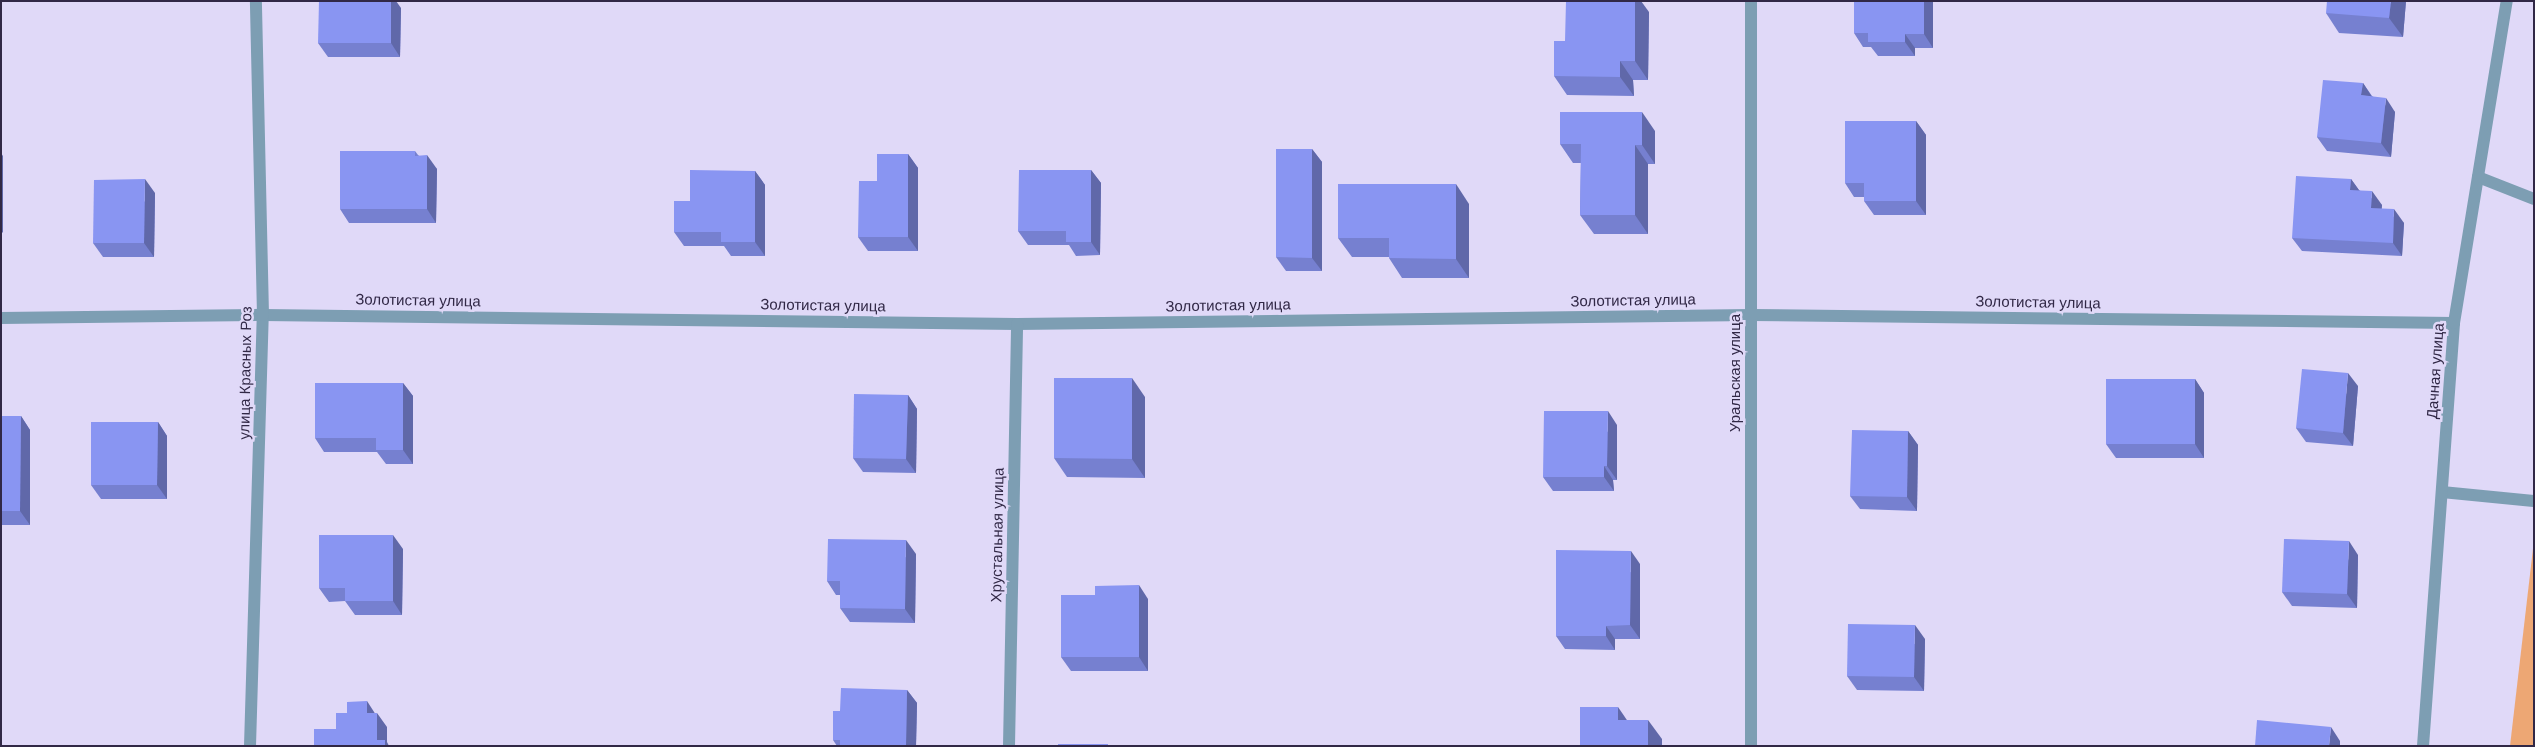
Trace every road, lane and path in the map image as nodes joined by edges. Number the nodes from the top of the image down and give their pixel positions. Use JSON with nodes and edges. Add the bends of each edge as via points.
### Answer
{"nodes":[{"id":1,"x":256,"y":1,"type":"edge"},
{"id":2,"x":1751,"y":1,"type":"edge"},
{"id":3,"x":2507,"y":1,"type":"edge"},
{"id":4,"x":2478,"y":177,"type":"junction"},
{"id":5,"x":2534,"y":199,"type":"edge"},
{"id":6,"x":263,"y":315,"type":"junction"},
{"id":7,"x":1751,"y":315,"type":"junction"},
{"id":8,"x":1,"y":318,"type":"edge"},
{"id":9,"x":2454,"y":323,"type":"junction"},
{"id":10,"x":1017,"y":324,"type":"junction"},
{"id":11,"x":2442,"y":492,"type":"junction"},
{"id":12,"x":2534,"y":501,"type":"edge"},
{"id":13,"x":250,"y":746,"type":"edge"},
{"id":14,"x":1009,"y":746,"type":"edge"},
{"id":15,"x":1751,"y":746,"type":"edge"},
{"id":16,"x":2423,"y":746,"type":"edge"}],
"edges":[{"from":1,"to":6,"type":"street","name":"улица Красных Роз"},
{"from":2,"to":7,"type":"street","name":"Уральская улица"},
{"from":3,"to":4,"type":"street","name":"Дачная улица"},
{"from":4,"to":5,"type":"street"},
{"from":4,"to":9,"type":"street","name":"Дачная улица"},
{"from":6,"to":8,"type":"street","name":"Золотистая улица"},
{"from":6,"to":10,"type":"street","name":"Золотистая улица"},
{"from":6,"to":13,"type":"street","name":"улица Красных Роз"},
{"from":7,"to":9,"type":"street","name":"Золотистая улица"},
{"from":7,"to":10,"type":"street","name":"Золотистая улица"},
{"from":7,"to":15,"type":"street","name":"Уральская улица"},
{"from":9,"to":11,"type":"street","name":"Дачная улица"},
{"from":10,"to":14,"type":"street","name":"Хрустальная улица"},
{"from":11,"to":12,"type":"street"},
{"from":11,"to":16,"type":"street","name":"Дачная улица"}]}
